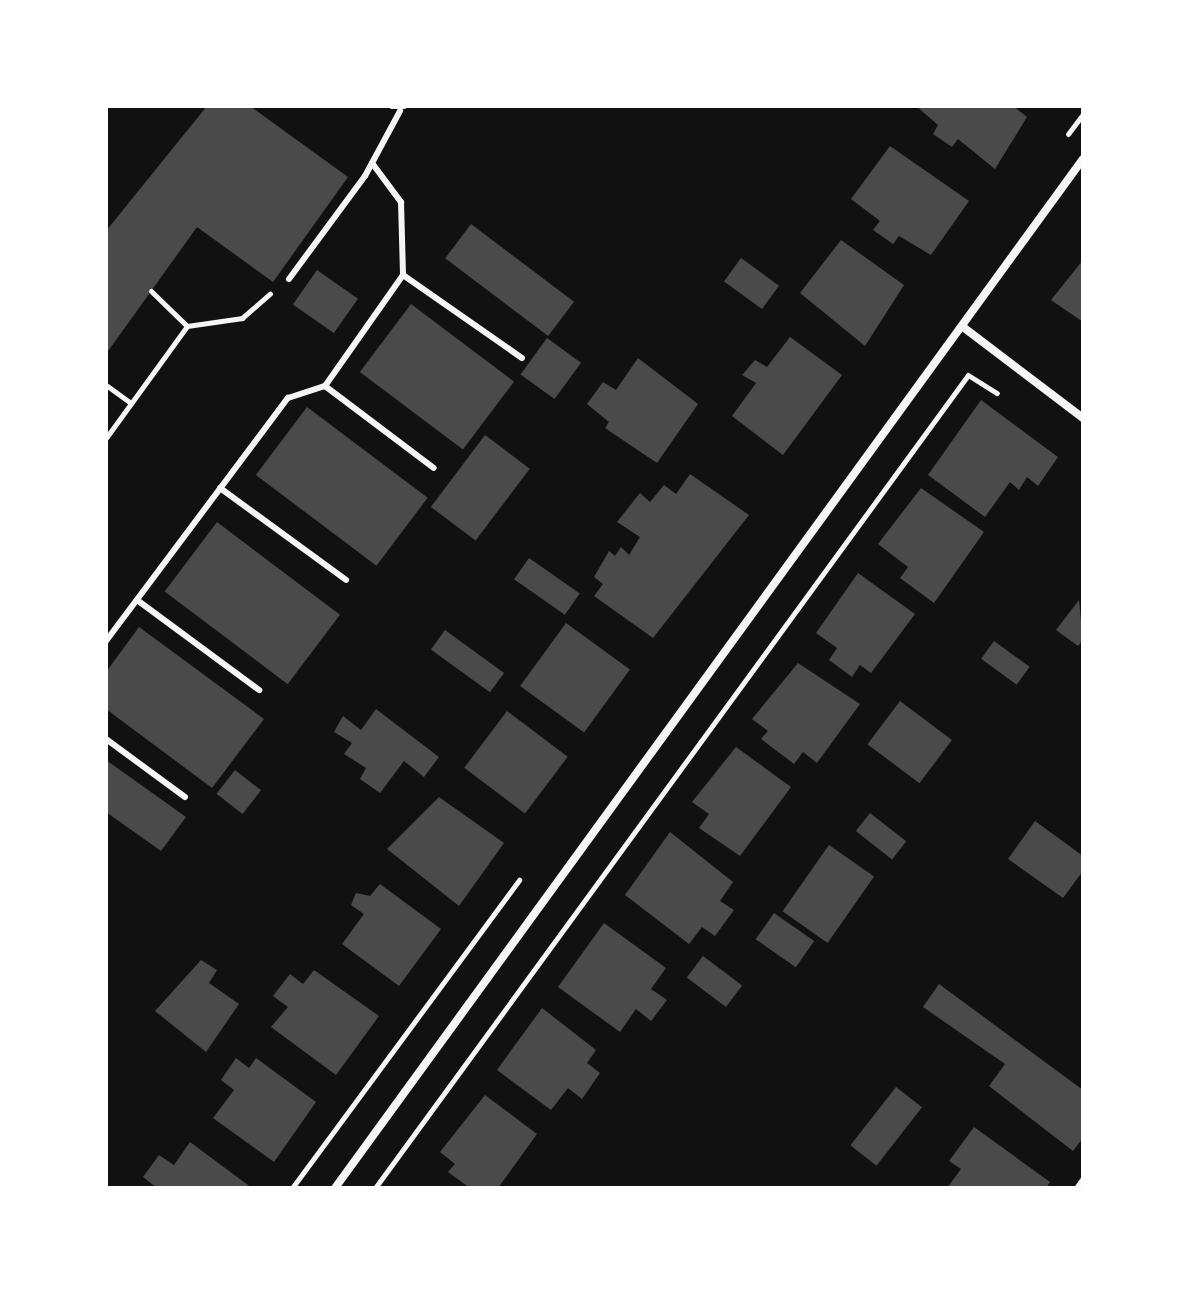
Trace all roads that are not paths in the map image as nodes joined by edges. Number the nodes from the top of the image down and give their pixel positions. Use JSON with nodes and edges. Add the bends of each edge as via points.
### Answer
{"nodes":[{"id":1,"x":392,"y":106,"type":"edge"},
{"id":2,"x":402,"y":108,"type":"edge"},
{"id":3,"x":1083,"y":159,"type":"edge"},
{"id":4,"x":372,"y":163,"type":"junction"},
{"id":5,"x":403,"y":275,"type":"junction"},
{"id":6,"x":289,"y":279,"type":"road end"},
{"id":7,"x":963,"y":327,"type":"junction"},
{"id":8,"x":522,"y":358,"type":"dead end"},
{"id":9,"x":325,"y":386,"type":"junction"},
{"id":10,"x":1083,"y":418,"type":"edge"},
{"id":11,"x":434,"y":468,"type":"dead end"},
{"id":12,"x":220,"y":488,"type":"junction"},
{"id":13,"x":346,"y":580,"type":"dead end"},
{"id":14,"x":137,"y":600,"type":"junction"},
{"id":15,"x":106,"y":641,"type":"edge"},
{"id":16,"x":259,"y":690,"type":"dead end"},
{"id":17,"x":106,"y":739,"type":"edge"},
{"id":18,"x":185,"y":797,"type":"dead end"},
{"id":19,"x":335,"y":1188,"type":"edge"}],
"edges":[{"from":1,"to":2,"type":"lane"},
{"from":2,"to":4,"type":"lane"},
{"from":3,"to":7,"type":"street"},
{"from":4,"to":5,"type":"lane","via":[[401,202]]},
{"from":4,"to":6,"type":"lane"},
{"from":5,"to":8,"type":"lane"},
{"from":5,"to":9,"type":"lane"},
{"from":7,"to":10,"type":"street"},
{"from":7,"to":19,"type":"street"},
{"from":9,"to":11,"type":"lane"},
{"from":9,"to":12,"type":"lane","via":[[288,398]]},
{"from":12,"to":13,"type":"lane"},
{"from":12,"to":14,"type":"lane"},
{"from":14,"to":15,"type":"lane"},
{"from":14,"to":16,"type":"lane"},
{"from":17,"to":18,"type":"lane"}]}
